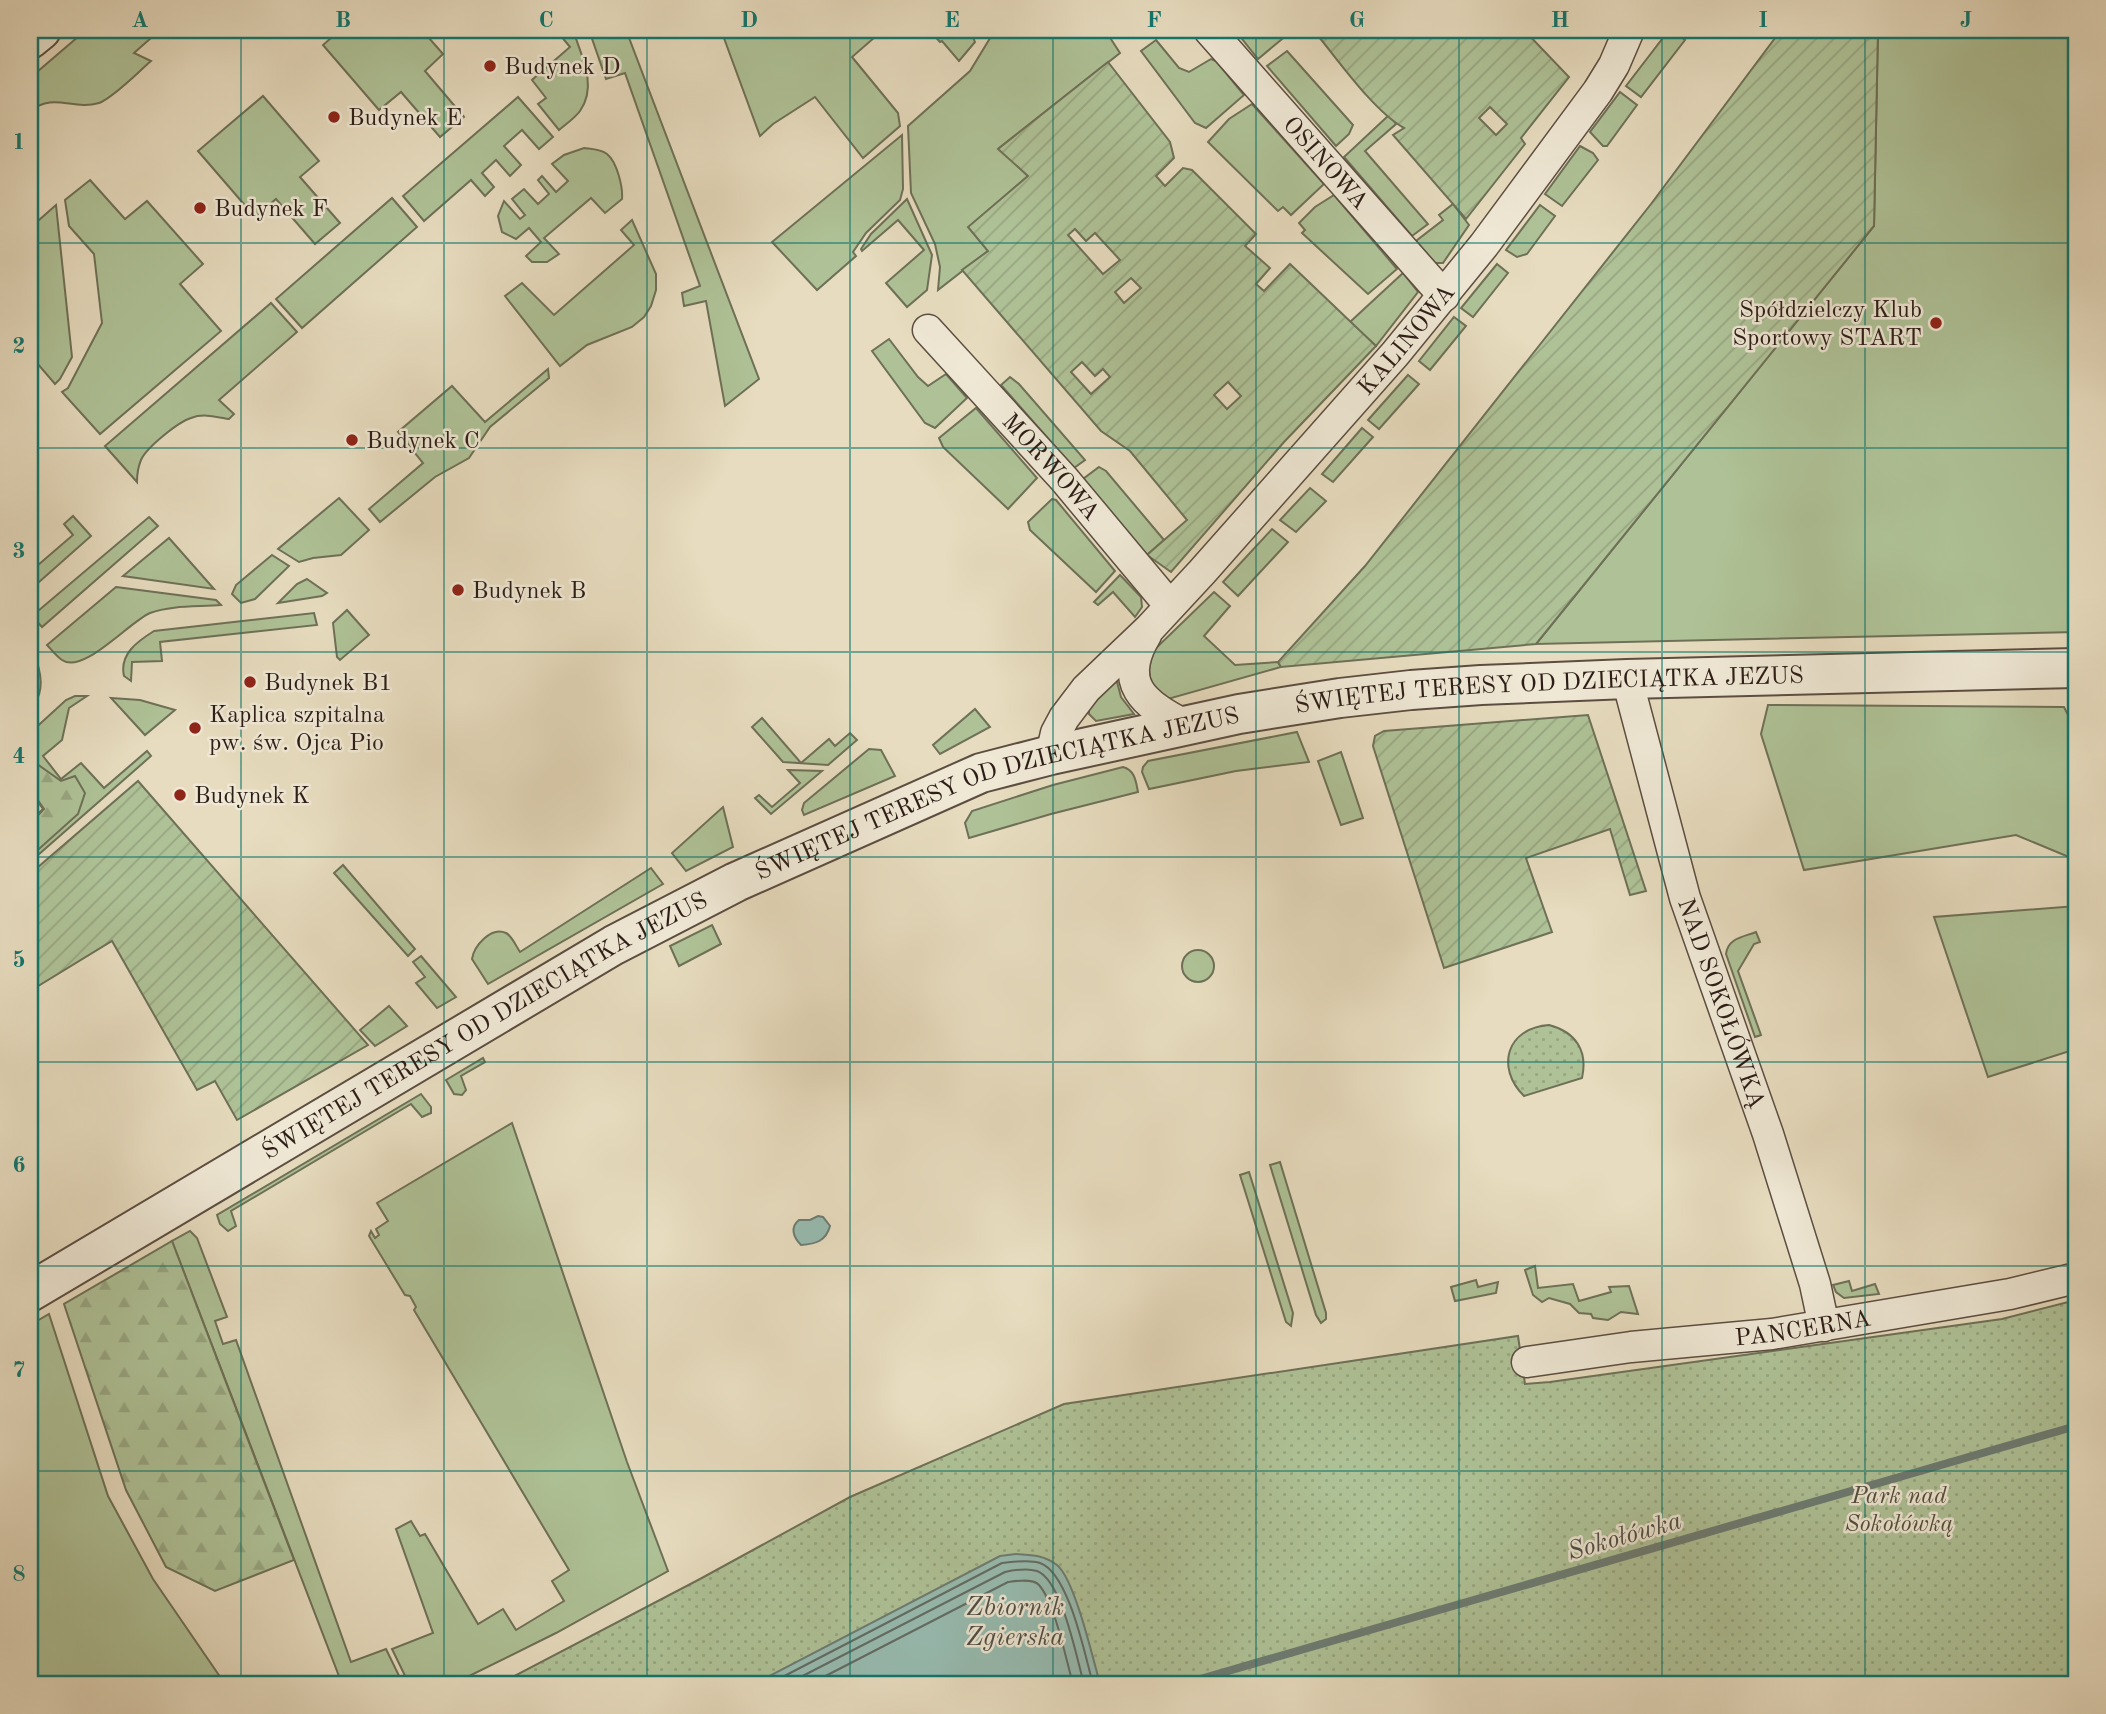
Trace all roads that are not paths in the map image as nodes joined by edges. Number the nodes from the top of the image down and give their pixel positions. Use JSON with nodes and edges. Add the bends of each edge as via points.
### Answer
{"nodes":[{"id":1,"x":41,"y":30,"type":"edge"},
{"id":2,"x":1209,"y":30,"type":"edge"},
{"id":3,"x":1629,"y":30,"type":"edge"},
{"id":4,"x":30,"y":39,"type":"edge"},
{"id":5,"x":1444,"y":296,"type":"junction"},
{"id":6,"x":928,"y":330,"type":"dead end"},
{"id":7,"x":1170,"y":606,"type":"junction"},
{"id":8,"x":1150,"y":628,"type":"junction"},
{"id":9,"x":2076,"y":668,"type":"edge"},
{"id":10,"x":1627,"y":679,"type":"junction"},
{"id":11,"x":1185,"y":725,"type":"junction"},
{"id":12,"x":1051,"y":755,"type":"junction"},
{"id":13,"x":2076,"y":1278,"type":"edge"},
{"id":14,"x":30,"y":1292,"type":"edge"},
{"id":15,"x":1824,"y":1326,"type":"junction"},
{"id":16,"x":1527,"y":1362,"type":"dead end"}],
"edges":[{"from":1,"to":4,"type":"street"},
{"from":2,"to":5,"type":"street","name":"OSINOWA"},
{"from":3,"to":5,"type":"street","name":"KALINOWA","via":[[1598,91]]},
{"from":5,"to":7,"type":"street","name":"KALINOWA"},
{"from":6,"to":7,"type":"street","name":"MORWOWA","via":[[1068,484]]},
{"from":7,"to":8,"type":"street","name":"KALINOWA"},
{"from":8,"to":11,"type":"street","name":"KALINOWA","via":[[1133,667],[1136,686],[1151,706]]},
{"from":8,"to":12,"type":"street","name":"KALINOWA","via":[[1073,705],[1056,733]]},
{"from":9,"to":10,"type":"street","name":"ŚWIĘTEJ TERESY OD DZIECIĄTKA JEZUS"},
{"from":10,"to":11,"type":"street","name":"ŚWIĘTEJ TERESY OD DZIECIĄTKA JEZUS","via":[[1410,690]]},
{"from":10,"to":15,"type":"street","name":"NAD SOKOŁÓWKĄ","via":[[1685,898],[1778,1164]]},
{"from":11,"to":12,"type":"street","name":"ŚWIĘTEJ TERESY OD DZIECIĄTKA JEZUS"},
{"from":12,"to":14,"type":"street","name":"ŚWIĘTEJ TERESY OD DZIECIĄTKA JEZUS","via":[[965,778],[685,908],[584,963]]},
{"from":13,"to":15,"type":"street","name":"PANCERNA"},
{"from":15,"to":16,"type":"street","name":"PANCERNA"}]}
